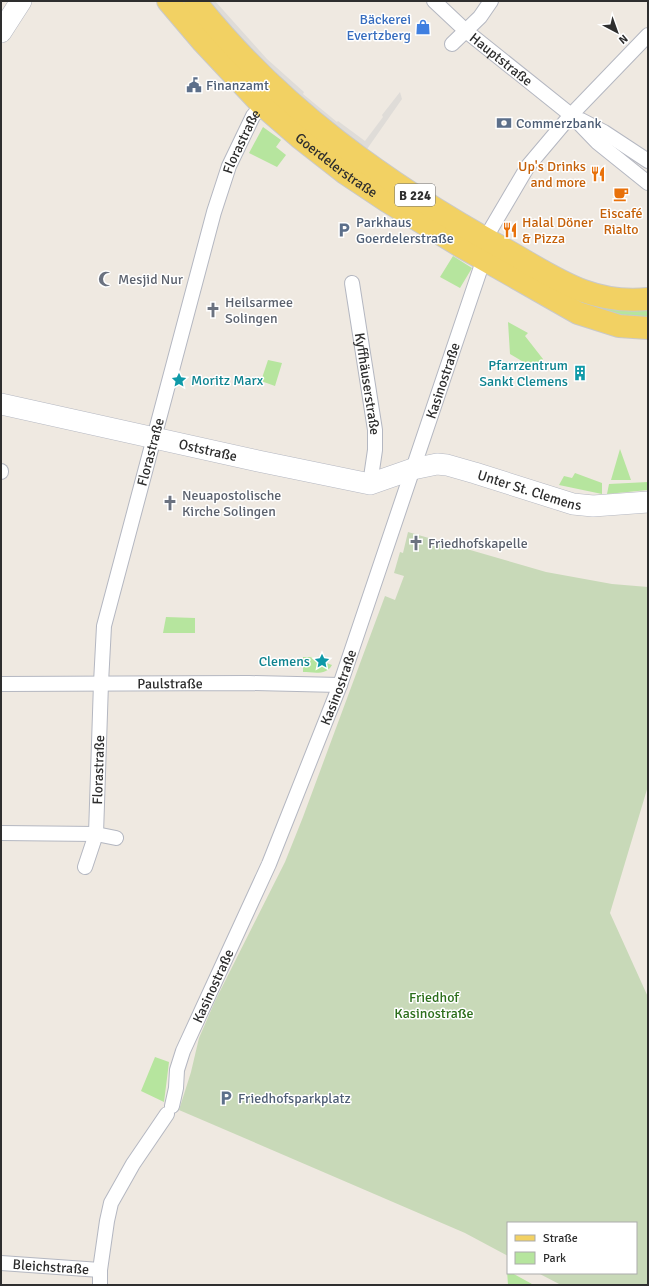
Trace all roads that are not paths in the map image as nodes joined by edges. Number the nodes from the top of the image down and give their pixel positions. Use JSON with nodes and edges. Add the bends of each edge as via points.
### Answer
{"nodes":[{"id":1,"x":21,"y":1,"type":"edge"},
{"id":2,"x":168,"y":1,"type":"edge"},
{"id":3,"x":195,"y":1,"type":"edge"},
{"id":4,"x":434,"y":1,"type":"edge"},
{"id":5,"x":491,"y":1,"type":"edge"},
{"id":6,"x":466,"y":31,"type":"junction"},
{"id":7,"x":1,"y":32,"type":"edge"},
{"id":8,"x":648,"y":35,"type":"edge"},
{"id":9,"x":452,"y":44,"type":"dead end"},
{"id":10,"x":269,"y":98,"type":"junction"},
{"id":11,"x":571,"y":115,"type":"junction"},
{"id":12,"x":648,"y":161,"type":"edge"},
{"id":13,"x":648,"y":183,"type":"edge"},
{"id":14,"x":485,"y":239,"type":"junction"},
{"id":15,"x":485,"y":260,"type":"junction"},
{"id":16,"x":352,"y":283,"type":"dead end"},
{"id":17,"x":648,"y":299,"type":"edge"},
{"id":18,"x":648,"y":328,"type":"edge"},
{"id":19,"x":1,"y":404,"type":"edge"},
{"id":20,"x":153,"y":438,"type":"junction"},
{"id":21,"x":413,"y":469,"type":"junction"},
{"id":22,"x":370,"y":484,"type":"junction"},
{"id":23,"x":648,"y":502,"type":"edge"},
{"id":24,"x":101,"y":683,"type":"junction"},
{"id":25,"x":1,"y":684,"type":"edge"},
{"id":26,"x":340,"y":685,"type":"junction"},
{"id":27,"x":1,"y":833,"type":"edge"},
{"id":28,"x":96,"y":834,"type":"junction"},
{"id":29,"x":116,"y":838,"type":"dead end"},
{"id":30,"x":85,"y":867,"type":"dead end"},
{"id":31,"x":1,"y":1262,"type":"edge"},
{"id":32,"x":100,"y":1270,"type":"junction"},
{"id":33,"x":100,"y":1285,"type":"edge"}],
"edges":[{"from":1,"to":7,"type":"street"},
{"from":2,"to":10,"type":"main road","name":"Goerdelerstraße","number":"B 224","via":[[202,42]]},
{"from":3,"to":10,"type":"main road","name":"Goerdelerstraße","number":"B 224"},
{"from":4,"to":6,"type":"street","name":"Hauptstraße"},
{"from":5,"to":6,"type":"street"},
{"from":6,"to":9,"type":"street"},
{"from":6,"to":11,"type":"street","name":"Hauptstraße"},
{"from":8,"to":11,"type":"street"},
{"from":10,"to":14,"type":"main road","name":"Goerdelerstraße","number":"B 224","via":[[312,122],[368,165]]},
{"from":10,"to":15,"type":"main road","name":"Goerdelerstraße","number":"B 224","via":[[304,141],[345,173]]},
{"from":10,"to":20,"type":"street","name":"Florastraße","via":[[253,116],[229,166],[214,212]]},
{"from":11,"to":12,"type":"street","name":"Hauptstraße","via":[[604,132]]},
{"from":11,"to":13,"type":"street","name":"Hauptstraße","via":[[597,142]]},
{"from":11,"to":14,"type":"street","via":[[528,166]]},
{"from":14,"to":17,"type":"main road","name":"Goerdelerstraße","number":"B 224","via":[[563,283],[589,294],[623,300]]},
{"from":15,"to":18,"type":"main road","name":"Goerdelerstraße","number":"B 224","via":[[578,313],[619,326]]},
{"from":15,"to":21,"type":"street","name":"Kasinostraße"},
{"from":16,"to":22,"type":"street","name":"Kyffhäuserstraße","via":[[375,430]]},
{"from":19,"to":20,"type":"street","name":"Oststraße"},
{"from":20,"to":22,"type":"street","name":"Oststraße"},
{"from":20,"to":24,"type":"street","name":"Florastraße","via":[[104,626]]},
{"from":21,"to":22,"type":"street"},
{"from":21,"to":23,"type":"street","name":"Unter St. Clemens","via":[[437,464],[447,465],[573,504],[593,506]]},
{"from":21,"to":26,"type":"street","name":"Kasinostraße"},
{"from":24,"to":25,"type":"street","name":"Paulstraße"},
{"from":24,"to":26,"type":"street","name":"Paulstraße"},
{"from":24,"to":28,"type":"street","name":"Florastraße"},
{"from":26,"to":32,"type":"street","name":"Kasinostraße","via":[[269,864],[183,1051],[170,1110],[133,1164],[111,1203]]},
{"from":27,"to":28,"type":"street"},
{"from":28,"to":29,"type":"street"},
{"from":28,"to":30,"type":"street","name":"Florastraße"},
{"from":31,"to":32,"type":"street","name":"Bleichstraße"},
{"from":32,"to":33,"type":"street","name":"Kasinostraße"}]}
